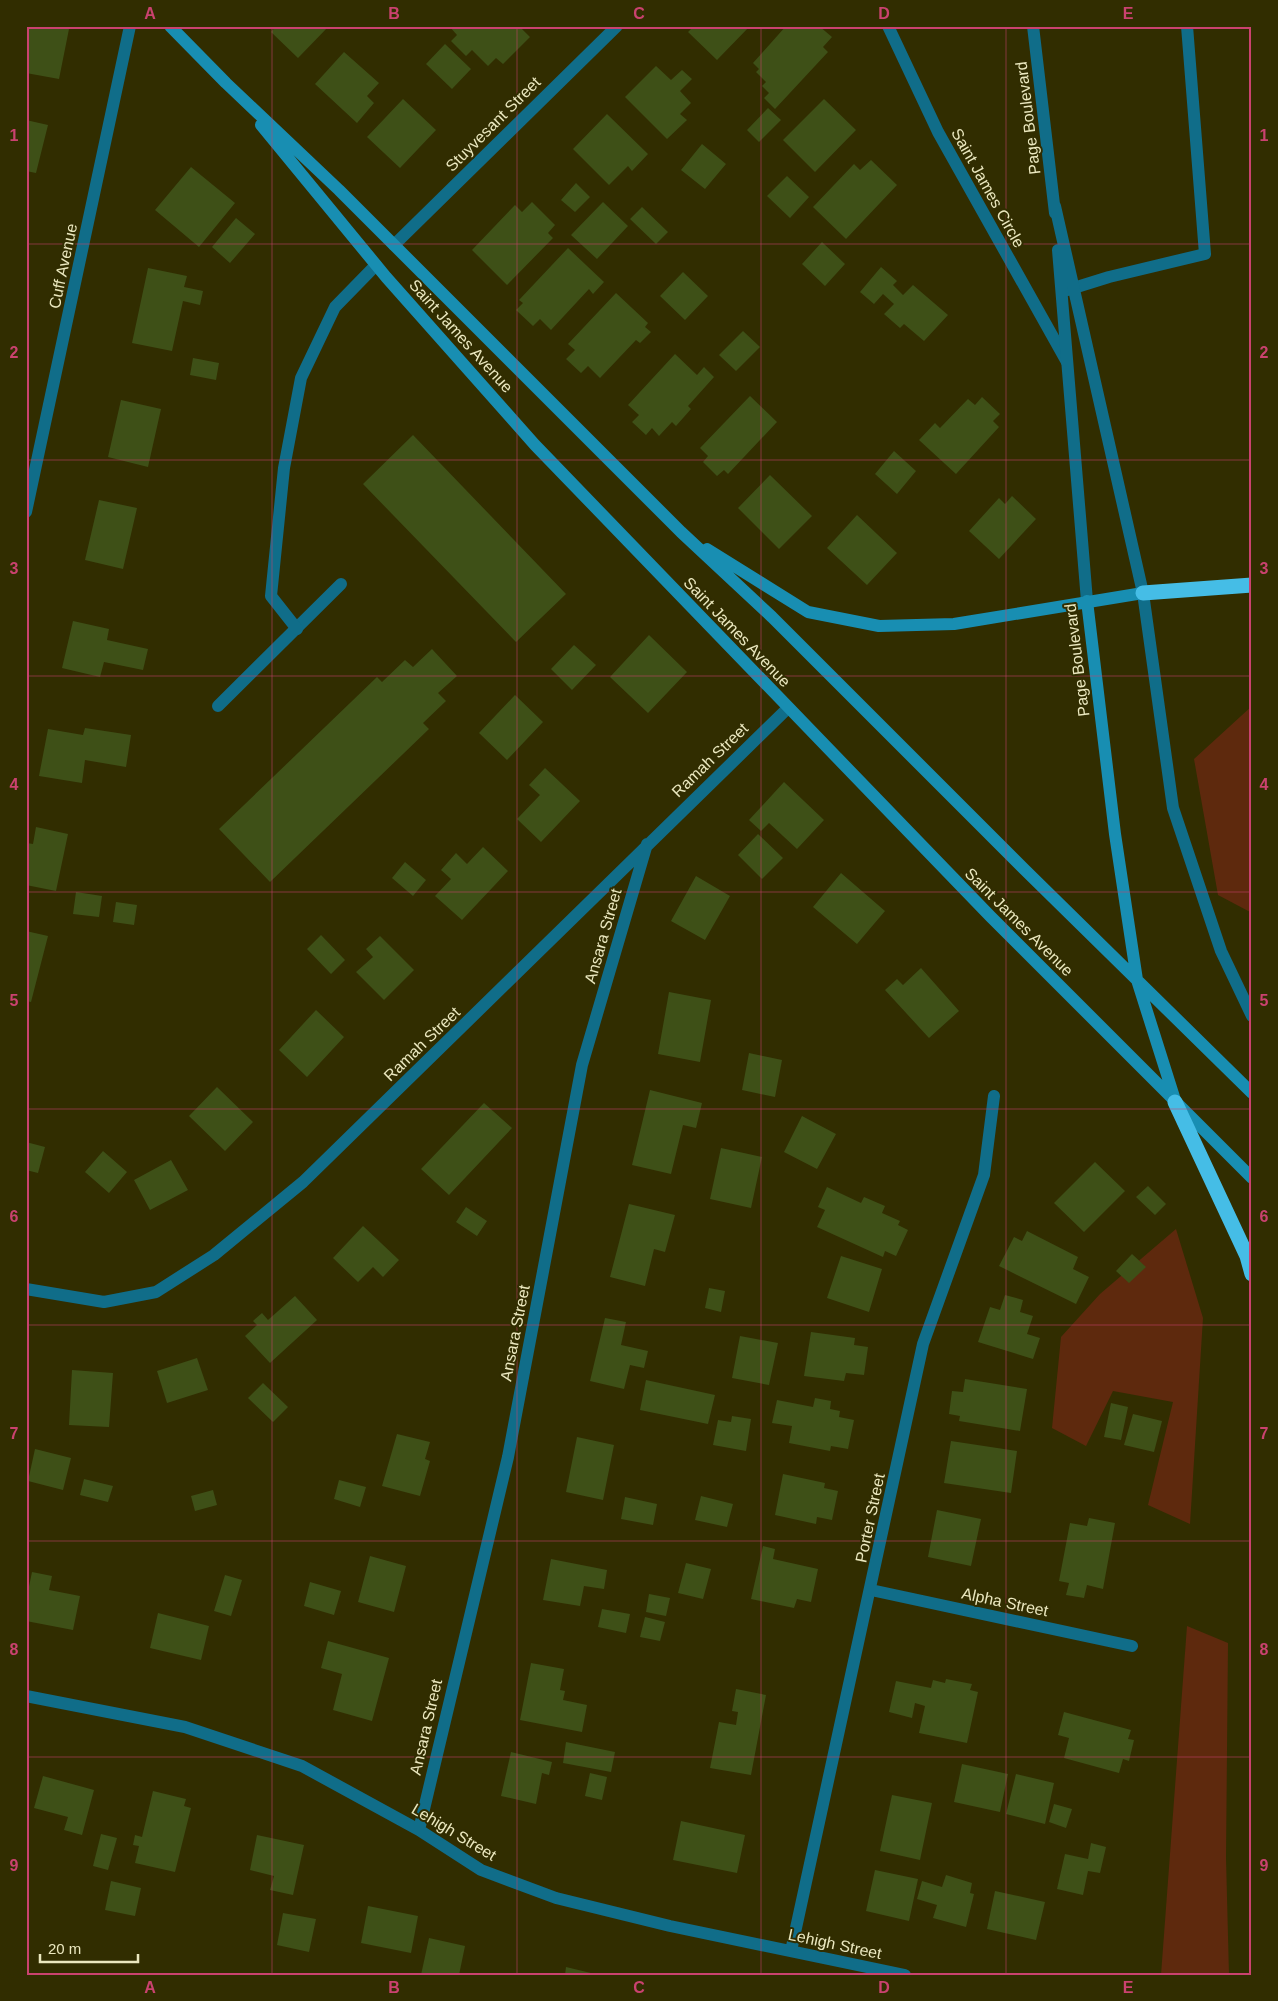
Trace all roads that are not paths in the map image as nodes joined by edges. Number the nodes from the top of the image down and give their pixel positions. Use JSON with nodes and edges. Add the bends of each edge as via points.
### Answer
{"nodes":[{"id":1,"x":130,"y":26,"type":"edge"},
{"id":2,"x":170,"y":26,"type":"edge"},
{"id":3,"x":617,"y":26,"type":"edge"},
{"id":4,"x":888,"y":26,"type":"edge"},
{"id":5,"x":1033,"y":26,"type":"edge"},
{"id":6,"x":1187,"y":26,"type":"edge"},
{"id":7,"x":226,"y":83,"type":"junction"},
{"id":8,"x":394,"y":245,"type":"junction"},
{"id":9,"x":376,"y":265,"type":"junction"},
{"id":10,"x":1068,"y":290,"type":"junction"},
{"id":11,"x":1067,"y":362,"type":"junction"},
{"id":12,"x":26,"y":512,"type":"edge"},
{"id":13,"x":681,"y":532,"type":"junction"},
{"id":14,"x":342,"y":584,"type":"dead end"},
{"id":15,"x":1252,"y":586,"type":"edge"},
{"id":16,"x":1143,"y":593,"type":"junction"},
{"id":17,"x":1087,"y":601,"type":"junction"},
{"id":18,"x":297,"y":629,"type":"junction"},
{"id":19,"x":218,"y":706,"type":"dead end"},
{"id":20,"x":788,"y":708,"type":"junction"},
{"id":21,"x":647,"y":844,"type":"junction"},
{"id":22,"x":1137,"y":980,"type":"junction"},
{"id":23,"x":1252,"y":1016,"type":"edge"},
{"id":24,"x":1252,"y":1093,"type":"edge"},
{"id":25,"x":994,"y":1096,"type":"dead end"},
{"id":26,"x":1175,"y":1102,"type":"junction"},
{"id":27,"x":1252,"y":1178,"type":"edge"},
{"id":28,"x":1252,"y":1274,"type":"edge"},
{"id":29,"x":26,"y":1289,"type":"edge"},
{"id":30,"x":871,"y":1590,"type":"junction"},
{"id":31,"x":1132,"y":1646,"type":"dead end"},
{"id":32,"x":26,"y":1696,"type":"edge"},
{"id":33,"x":419,"y":1830,"type":"junction"},
{"id":34,"x":791,"y":1951,"type":"junction"},
{"id":35,"x":905,"y":1975,"type":"edge"}],
"edges":[{"from":1,"to":12,"type":"street","name":"Cuff Avenue"},
{"from":2,"to":7,"type":"main road","name":"Saint James Avenue"},
{"from":3,"to":8,"type":"street","name":"Stuyvesant Street"},
{"from":4,"to":11,"type":"street","name":"Saint James Circle","via":[[938,132]]},
{"from":5,"to":10,"type":"street","name":"Page Boulevard"},
{"from":6,"to":10,"type":"street","via":[[1204,254]]},
{"from":7,"to":8,"type":"main road","name":"Saint James Avenue"},
{"from":7,"to":9,"type":"main road","name":"Saint James Avenue"},
{"from":8,"to":13,"type":"main road","name":"Saint James Avenue"},
{"from":9,"to":18,"type":"street","via":[[335,307],[301,378],[284,468],[271,596]]},
{"from":9,"to":20,"type":"main road","name":"Saint James Avenue","via":[[535,445]]},
{"from":10,"to":11,"type":"street","name":"Page Boulevard"},
{"from":10,"to":16,"type":"street","name":"Page Boulevard"},
{"from":11,"to":17,"type":"street","name":"Page Boulevard"},
{"from":13,"to":17,"type":"main road","via":[[808,612],[879,626],[954,624]]},
{"from":13,"to":22,"type":"main road","name":"Saint James Avenue","via":[[772,617]]},
{"from":14,"to":18,"type":"street"},
{"from":15,"to":16,"type":"highway"},
{"from":16,"to":17,"type":"main road"},
{"from":16,"to":23,"type":"street","name":"Page Boulevard","via":[[1173,808],[1221,951]]},
{"from":17,"to":22,"type":"main road","name":"Page Boulevard","via":[[1115,834]]},
{"from":18,"to":19,"type":"street"},
{"from":20,"to":21,"type":"street","name":"Ramah Street"},
{"from":20,"to":26,"type":"main road","name":"Saint James Avenue"},
{"from":21,"to":29,"type":"street","name":"Ramah Street","via":[[310,1176],[214,1255],[156,1292],[104,1302]]},
{"from":21,"to":33,"type":"street","name":"Ansara Street","via":[[582,1065],[508,1457]]},
{"from":22,"to":24,"type":"main road","name":"Saint James Avenue"},
{"from":22,"to":26,"type":"main road","name":"Page Boulevard"},
{"from":25,"to":30,"type":"street","name":"Porter Street","via":[[984,1175],[923,1344]]},
{"from":26,"to":27,"type":"main road","name":"Saint James Avenue"},
{"from":26,"to":28,"type":"highway","via":[[1247,1256]]},
{"from":30,"to":31,"type":"street","name":"Alpha Street"},
{"from":30,"to":34,"type":"street","name":"Porter Street"},
{"from":32,"to":33,"type":"street","name":"Lehigh Street","via":[[185,1727],[302,1766]]},
{"from":33,"to":34,"type":"street","name":"Lehigh Street","via":[[481,1870],[556,1898]]},
{"from":34,"to":35,"type":"street","name":"Lehigh Street"}]}
